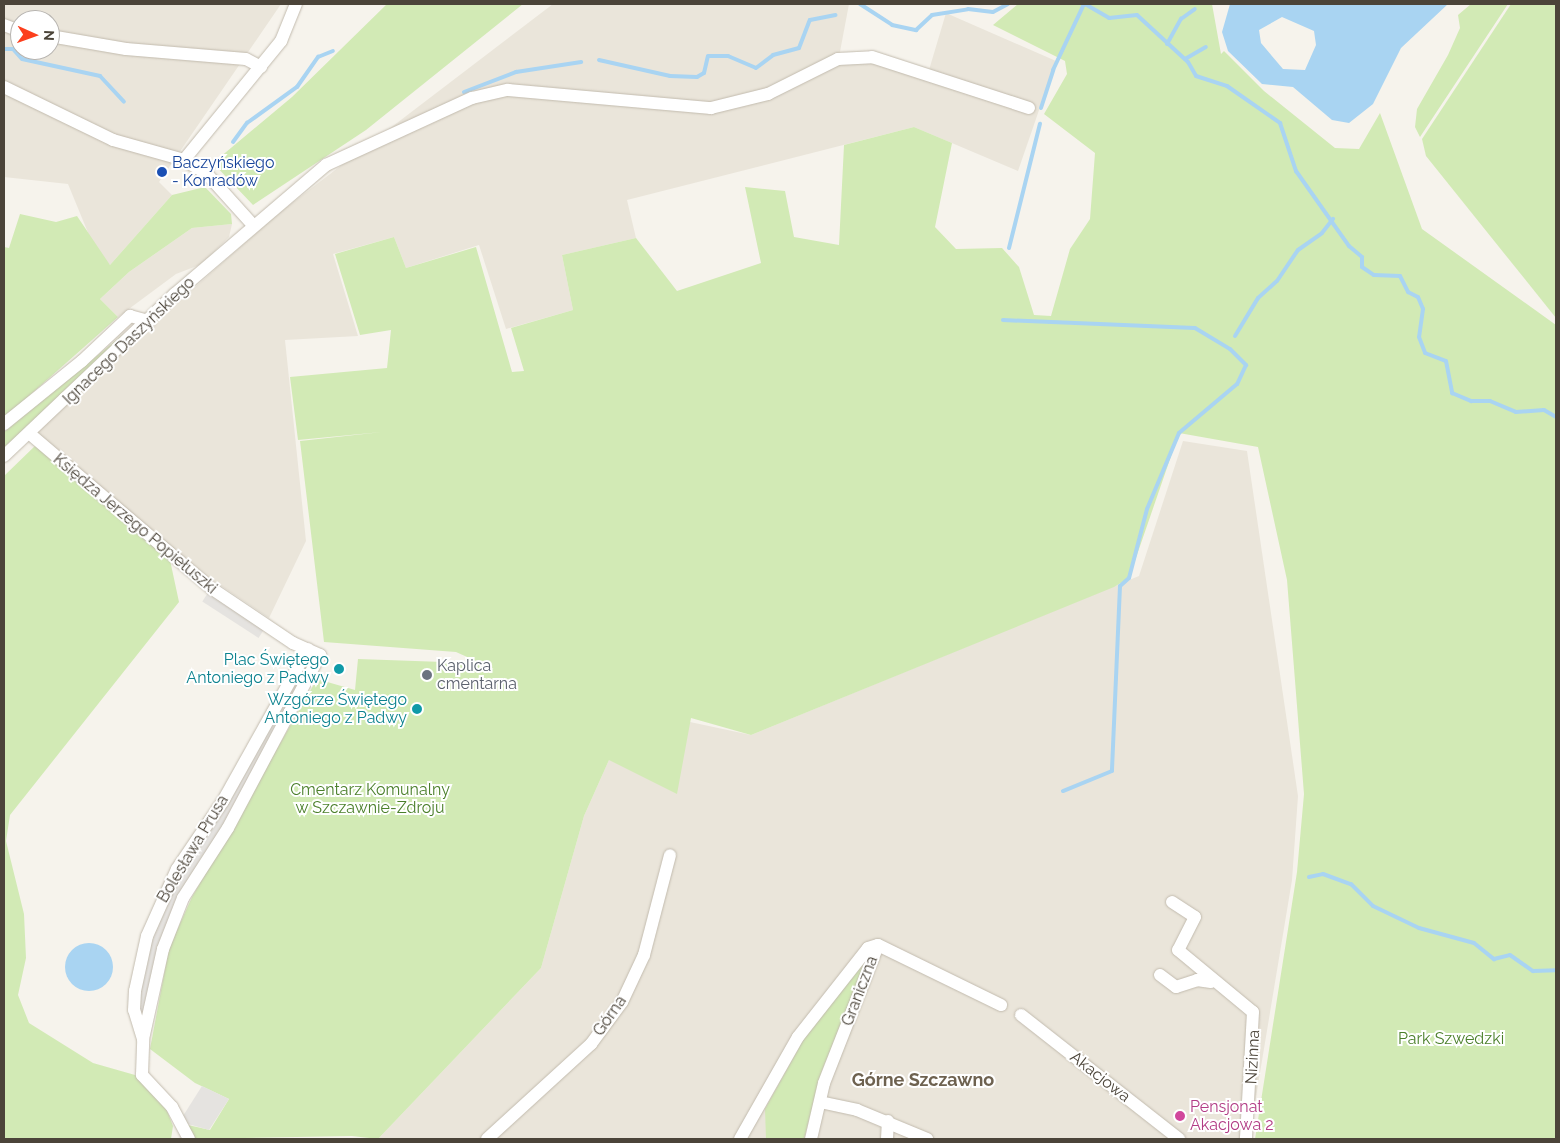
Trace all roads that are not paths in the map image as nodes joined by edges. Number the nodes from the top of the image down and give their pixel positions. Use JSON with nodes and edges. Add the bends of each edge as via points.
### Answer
{"nodes":[{"id":1,"x":296,"y":4,"type":"edge"},
{"id":2,"x":60,"y":38,"type":"edge"},
{"id":3,"x":261,"y":67,"type":"junction"},
{"id":4,"x":4,"y":87,"type":"edge"},
{"id":5,"x":1029,"y":108,"type":"dead end"},
{"id":6,"x":184,"y":160,"type":"junction"},
{"id":7,"x":253,"y":225,"type":"junction"},
{"id":8,"x":149,"y":321,"type":"junction"},
{"id":9,"x":4,"y":424,"type":"edge"},
{"id":10,"x":30,"y":434,"type":"junction"},
{"id":11,"x":4,"y":456,"type":"edge"},
{"id":12,"x":308,"y":649,"type":"junction"},
{"id":13,"x":670,"y":855,"type":"dead end"},
{"id":14,"x":1172,"y":902,"type":"dead end"},
{"id":15,"x":878,"y":945,"type":"junction"},
{"id":16,"x":1160,"y":975,"type":"dead end"},
{"id":17,"x":1211,"y":982,"type":"junction"},
{"id":18,"x":1001,"y":1005,"type":"dead end"},
{"id":19,"x":1020,"y":1015,"type":"dead end"},
{"id":20,"x":143,"y":1039,"type":"junction"},
{"id":21,"x":820,"y":1102,"type":"junction"},
{"id":22,"x":888,"y":1121,"type":"junction"},
{"id":23,"x":189,"y":1139,"type":"edge"},
{"id":24,"x":487,"y":1139,"type":"edge"},
{"id":25,"x":740,"y":1139,"type":"edge"},
{"id":26,"x":810,"y":1139,"type":"edge"},
{"id":27,"x":887,"y":1139,"type":"edge"},
{"id":28,"x":927,"y":1139,"type":"edge"},
{"id":29,"x":1179,"y":1139,"type":"edge"},
{"id":30,"x":1246,"y":1139,"type":"edge"}],
"edges":[{"from":1,"to":3,"type":"street","via":[[281,41]]},
{"from":2,"to":3,"type":"street","via":[[126,49],[246,59]]},
{"from":3,"to":6,"type":"street"},
{"from":4,"to":6,"type":"street","via":[[113,140]]},
{"from":5,"to":7,"type":"street","name":"Ignacego Daszyńskiego","via":[[872,57],[838,59],[768,94],[711,108],[508,90],[472,98],[326,165]]},
{"from":6,"to":7,"type":"street","via":[[207,174]]},
{"from":7,"to":8,"type":"street","name":"Ignacego Daszyńskiego"},
{"from":8,"to":9,"type":"street","via":[[130,316],[82,361]]},
{"from":8,"to":10,"type":"street","name":"Ignacego Daszyńskiego"},
{"from":10,"to":11,"type":"street","name":"Ignacego Daszyńskiego"},
{"from":10,"to":12,"type":"street","name":"Księdza Jerzego Popiełuszki","via":[[181,565]]},
{"from":12,"to":20,"type":"street","name":"Bolesława Prusa","via":[[224,801],[162,897],[147,936],[134,991],[134,1010]]},
{"from":12,"to":20,"type":"street","name":"Księdza Jerzego Popiełuszki","via":[[320,655],[228,828],[183,898],[163,949]]},
{"from":13,"to":24,"type":"street","name":"Górna","via":[[644,955],[622,1002],[591,1044]]},
{"from":14,"to":17,"type":"street","name":"Nizinna","via":[[1195,917],[1178,950]]},
{"from":15,"to":18,"type":"street","name":"Graniczna"},
{"from":15,"to":21,"type":"street","name":"Graniczna"},
{"from":15,"to":25,"type":"street","via":[[868,948],[798,1037]]},
{"from":16,"to":17,"type":"street","via":[[1176,987],[1197,980]]},
{"from":17,"to":30,"type":"street","name":"Nizinna","via":[[1253,1012]]},
{"from":19,"to":29,"type":"street","name":"Akacjowa"},
{"from":20,"to":23,"type":"street","name":"Bolesława Prusa","via":[[142,1075],[172,1107]]},
{"from":21,"to":22,"type":"street"},
{"from":21,"to":26,"type":"street","name":"Graniczna"},
{"from":22,"to":27,"type":"street"},
{"from":22,"to":28,"type":"street"}]}
